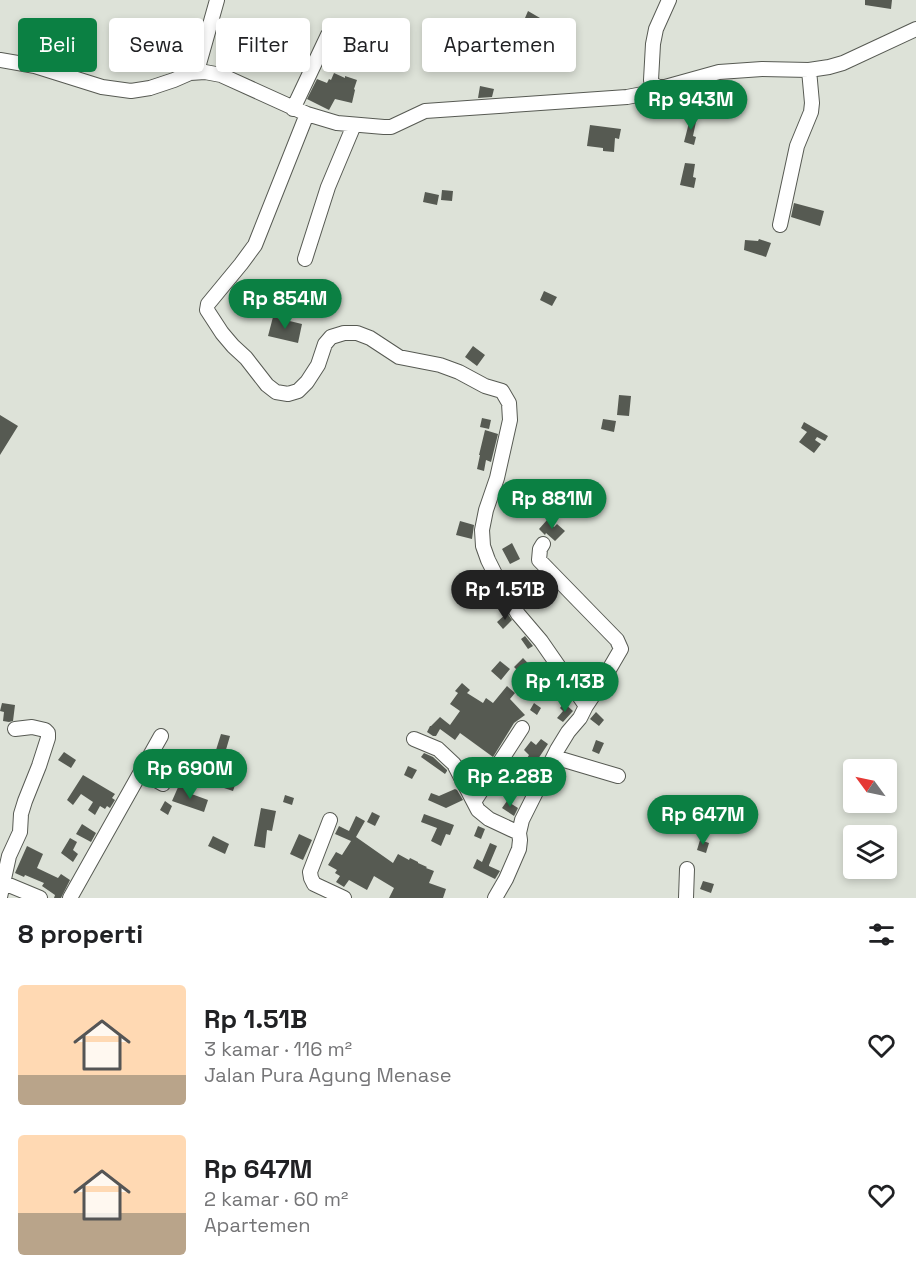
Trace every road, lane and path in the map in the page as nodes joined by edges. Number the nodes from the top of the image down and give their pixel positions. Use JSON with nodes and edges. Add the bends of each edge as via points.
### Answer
{"nodes":[{"id":1,"x":217,"y":0,"type":"edge"},
{"id":2,"x":669,"y":0,"type":"edge"},
{"id":3,"x":916,"y":28,"type":"edge"},
{"id":4,"x":204,"y":46,"type":"edge"},
{"id":5,"x":322,"y":48,"type":"edge"},
{"id":6,"x":0,"y":60,"type":"edge"},
{"id":7,"x":809,"y":70,"type":"junction"},
{"id":8,"x":194,"y":72,"type":"edge"},
{"id":9,"x":203,"y":72,"type":"edge"},
{"id":10,"x":659,"y":87,"type":"junction"},
{"id":11,"x":293,"y":109,"type":"junction"},
{"id":12,"x":307,"y":114,"type":"junction"},
{"id":13,"x":354,"y":125,"type":"junction"},
{"id":14,"x":780,"y":225,"type":"dead end"},
{"id":15,"x":305,"y":259,"type":"dead end"},
{"id":16,"x":543,"y":544,"type":"dead end"},
{"id":17,"x":586,"y":706,"type":"junction"},
{"id":18,"x":522,"y":728,"type":"dead end"},
{"id":19,"x":15,"y":729,"type":"dead end"},
{"id":20,"x":160,"y":736,"type":"dead end"},
{"id":21,"x":414,"y":740,"type":"dead end"},
{"id":22,"x":554,"y":757,"type":"junction"},
{"id":23,"x":142,"y":772,"type":"junction"},
{"id":24,"x":618,"y":776,"type":"dead end"},
{"id":25,"x":163,"y":784,"type":"dead end"},
{"id":26,"x":474,"y":802,"type":"junction"},
{"id":27,"x":330,"y":820,"type":"dead end"},
{"id":28,"x":519,"y":833,"type":"junction"},
{"id":29,"x":687,"y":869,"type":"dead end"},
{"id":30,"x":2,"y":890,"type":"edge"},
{"id":31,"x":40,"y":898,"type":"edge"},
{"id":32,"x":70,"y":898,"type":"edge"},
{"id":33,"x":344,"y":898,"type":"edge"},
{"id":34,"x":495,"y":898,"type":"edge"},
{"id":35,"x":686,"y":898,"type":"edge"}],
"edges":[{"from":1,"to":4,"type":"street"},
{"from":2,"to":10,"type":"street","via":[[654,44],[651,80]]},
{"from":3,"to":7,"type":"street","via":[[843,63]]},
{"from":5,"to":11,"type":"street"},
{"from":6,"to":8,"type":"street","via":[[131,92]]},
{"from":7,"to":10,"type":"street","via":[[719,72]]},
{"from":7,"to":14,"type":"street","via":[[811,112],[797,146]]},
{"from":9,"to":11,"type":"street","via":[[221,75]]},
{"from":10,"to":13,"type":"street","via":[[627,97],[425,111],[391,127]]},
{"from":11,"to":12,"type":"street"},
{"from":12,"to":13,"type":"street"},
{"from":12,"to":17,"type":"street","via":[[255,245],[208,303],[207,310],[222,333],[276,392],[298,391],[318,365],[325,344],[331,337],[344,333],[357,333],[399,357],[440,365],[502,390],[509,403],[510,420],[486,510],[483,546],[518,614]]},
{"from":13,"to":15,"type":"street","via":[[328,187]]},
{"from":16,"to":17,"type":"street","via":[[539,560],[620,645],[616,659]]},
{"from":17,"to":22,"type":"street"},
{"from":18,"to":26,"type":"street"},
{"from":19,"to":30,"type":"street","via":[[45,730],[48,738],[21,814],[20,832],[9,856]]},
{"from":20,"to":23,"type":"street"},
{"from":21,"to":26,"type":"street","via":[[438,749],[454,764]]},
{"from":22,"to":24,"type":"street"},
{"from":22,"to":28,"type":"street"},
{"from":23,"to":25,"type":"street"},
{"from":23,"to":32,"type":"street"},
{"from":26,"to":28,"type":"street","via":[[484,816]]},
{"from":27,"to":33,"type":"street","via":[[311,878],[315,884]]},
{"from":28,"to":34,"type":"street","via":[[519,849]]},
{"from":29,"to":35,"type":"street"},
{"from":30,"to":31,"type":"street"}]}
